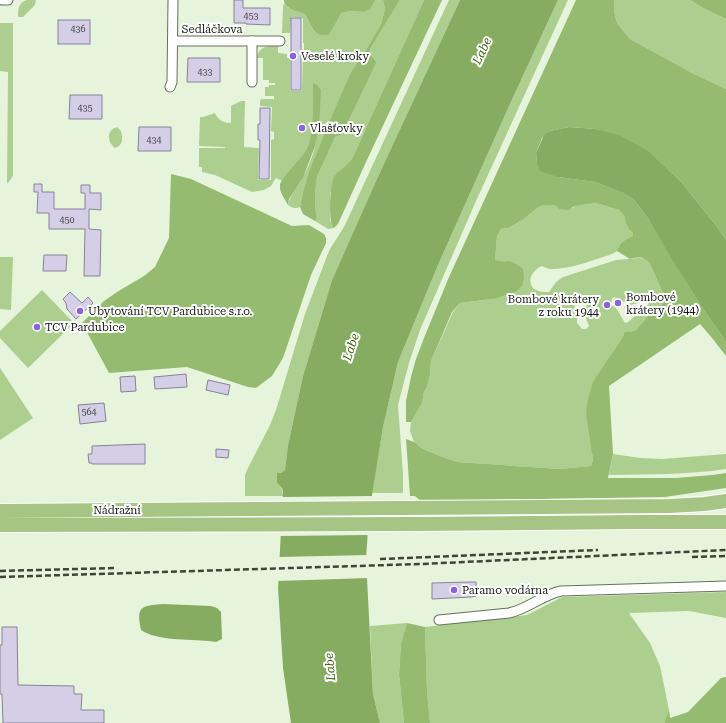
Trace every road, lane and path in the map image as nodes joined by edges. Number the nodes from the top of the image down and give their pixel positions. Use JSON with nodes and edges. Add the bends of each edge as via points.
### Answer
{"nodes":[{"id":1,"x":2,"y":0,"type":"edge"},
{"id":2,"x":8,"y":0,"type":"edge"},
{"id":3,"x":173,"y":1,"type":"edge"},
{"id":4,"x":173,"y":41,"type":"junction"},
{"id":5,"x":252,"y":41,"type":"junction"},
{"id":6,"x":280,"y":41,"type":"dead end"},
{"id":7,"x":252,"y":82,"type":"dead end"},
{"id":8,"x":170,"y":87,"type":"dead end"},
{"id":9,"x":726,"y":501,"type":"edge"},
{"id":10,"x":0,"y":511,"type":"edge"},
{"id":11,"x":726,"y":513,"type":"edge"},
{"id":12,"x":638,"y":522,"type":"junction"},
{"id":13,"x":726,"y":522,"type":"edge"},
{"id":14,"x":0,"y":525,"type":"edge"},
{"id":15,"x":726,"y":586,"type":"edge"},
{"id":16,"x":439,"y":620,"type":"dead end"}],
"edges":[{"from":1,"to":2,"type":"street"},
{"from":3,"to":4,"type":"street","name":"Sedláčkova"},
{"from":4,"to":5,"type":"street","name":"Sedláčkova"},
{"from":4,"to":8,"type":"street","name":"Sedláčkova"},
{"from":5,"to":6,"type":"street","name":"Sedláčkova"},
{"from":5,"to":7,"type":"street","name":"Sedláčkova"},
{"from":9,"to":10,"type":"main road","name":"Nádražní","via":[[669,506]]},
{"from":11,"to":12,"type":"main road","via":[[698,518]]},
{"from":12,"to":13,"type":"main road"},
{"from":12,"to":14,"type":"main road","name":"Nádražní"},
{"from":15,"to":16,"type":"street","via":[[561,591],[547,595],[516,612]]}]}
